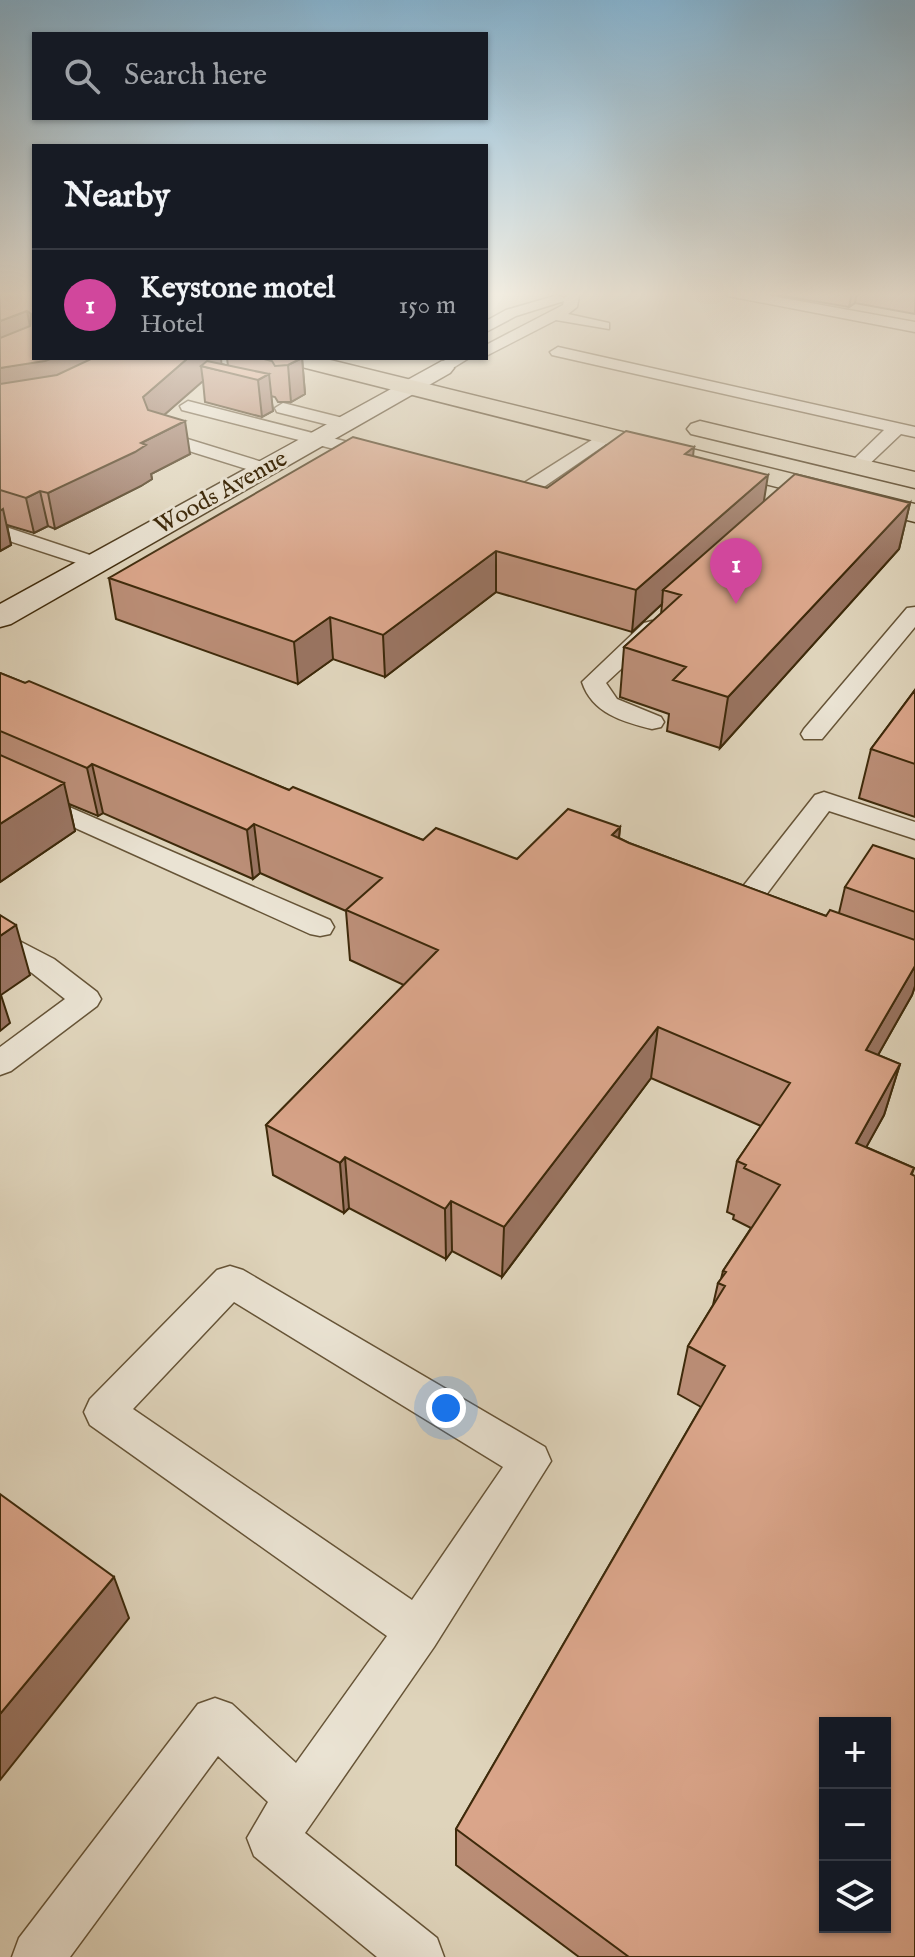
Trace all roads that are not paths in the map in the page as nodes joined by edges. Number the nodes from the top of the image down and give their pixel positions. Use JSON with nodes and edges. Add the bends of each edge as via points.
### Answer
{"nodes":[{"id":1,"x":399,"y":383,"type":"edge"},
{"id":2,"x":440,"y":383,"type":"edge"},
{"id":3,"x":698,"y":383,"type":"edge"},
{"id":4,"x":207,"y":388,"type":"edge"},
{"id":5,"x":188,"y":406,"type":"junction"},
{"id":6,"x":283,"y":408,"type":"dead end"},
{"id":7,"x":676,"y":423,"type":"dead end"},
{"id":8,"x":345,"y":424,"type":"junction"},
{"id":9,"x":906,"y":430,"type":"edge"},
{"id":10,"x":606,"y":436,"type":"junction"},
{"id":11,"x":319,"y":439,"type":"junction"},
{"id":12,"x":392,"y":459,"type":"edge"},
{"id":13,"x":857,"y":466,"type":"junction"},
{"id":14,"x":266,"y":469,"type":"junction"},
{"id":15,"x":915,"y":480,"type":"edge"},
{"id":16,"x":480,"y":483,"type":"edge"},
{"id":17,"x":807,"y":487,"type":"junction"},
{"id":18,"x":785,"y":507,"type":"edge"},
{"id":19,"x":915,"y":513,"type":"edge"},
{"id":20,"x":0,"y":531,"type":"edge"},
{"id":21,"x":95,"y":563,"type":"junction"},
{"id":22,"x":672,"y":610,"type":"edge"},
{"id":23,"x":915,"y":613,"type":"edge"},
{"id":24,"x":0,"y":617,"type":"edge"},
{"id":25,"x":652,"y":722,"type":"dead end"},
{"id":26,"x":813,"y":734,"type":"dead end"},
{"id":27,"x":0,"y":785,"type":"edge"},
{"id":28,"x":915,"y":831,"type":"edge"},
{"id":29,"x":766,"y":926,"type":"edge"},
{"id":30,"x":320,"y":927,"type":"dead end"},
{"id":31,"x":0,"y":941,"type":"edge"},
{"id":32,"x":0,"y":1063,"type":"edge"},
{"id":33,"x":418,"y":1631,"type":"junction"},
{"id":34,"x":300,"y":1799,"type":"junction"},
{"id":35,"x":38,"y":1957,"type":"edge"},
{"id":36,"x":418,"y":1957,"type":"edge"}],
"edges":[{"from":1,"to":8,"type":"street","name":"Woods Avenue"},
{"from":2,"to":10,"type":"main road"},
{"from":3,"to":9,"type":"lane"},
{"from":4,"to":5,"type":"lane"},
{"from":5,"to":11,"type":"lane"},
{"from":5,"to":14,"type":"lane","via":[[159,431],[160,436]]},
{"from":6,"to":8,"type":"lane"},
{"from":7,"to":13,"type":"main road"},
{"from":8,"to":11,"type":"street","name":"Woods Avenue"},
{"from":9,"to":13,"type":"lane"},
{"from":10,"to":16,"type":"lane","via":[[528,489]]},
{"from":10,"to":17,"type":"main road"},
{"from":11,"to":12,"type":"lane"},
{"from":11,"to":14,"type":"street","name":"Woods Avenue"},
{"from":13,"to":15,"type":"main road"},
{"from":14,"to":21,"type":"street","name":"Woods Avenue"},
{"from":17,"to":18,"type":"lane"},
{"from":17,"to":19,"type":"main road"},
{"from":20,"to":21,"type":"lane"},
{"from":21,"to":24,"type":"street","name":"Woods Avenue"},
{"from":22,"to":25,"type":"lane","via":[[594,682],[607,704]]},
{"from":23,"to":26,"type":"lane"},
{"from":27,"to":30,"type":"lane"},
{"from":28,"to":29,"type":"lane","via":[[824,800],[736,915]]},
{"from":31,"to":32,"type":"lane","via":[[86,999]]},
{"from":33,"to":33,"type":"lane","via":[[530,1461],[230,1281],[104,1412]]},
{"from":33,"to":34,"type":"lane"},
{"from":34,"to":35,"type":"lane","via":[[215,1721]]},
{"from":34,"to":36,"type":"lane","via":[[272,1838]]}]}
